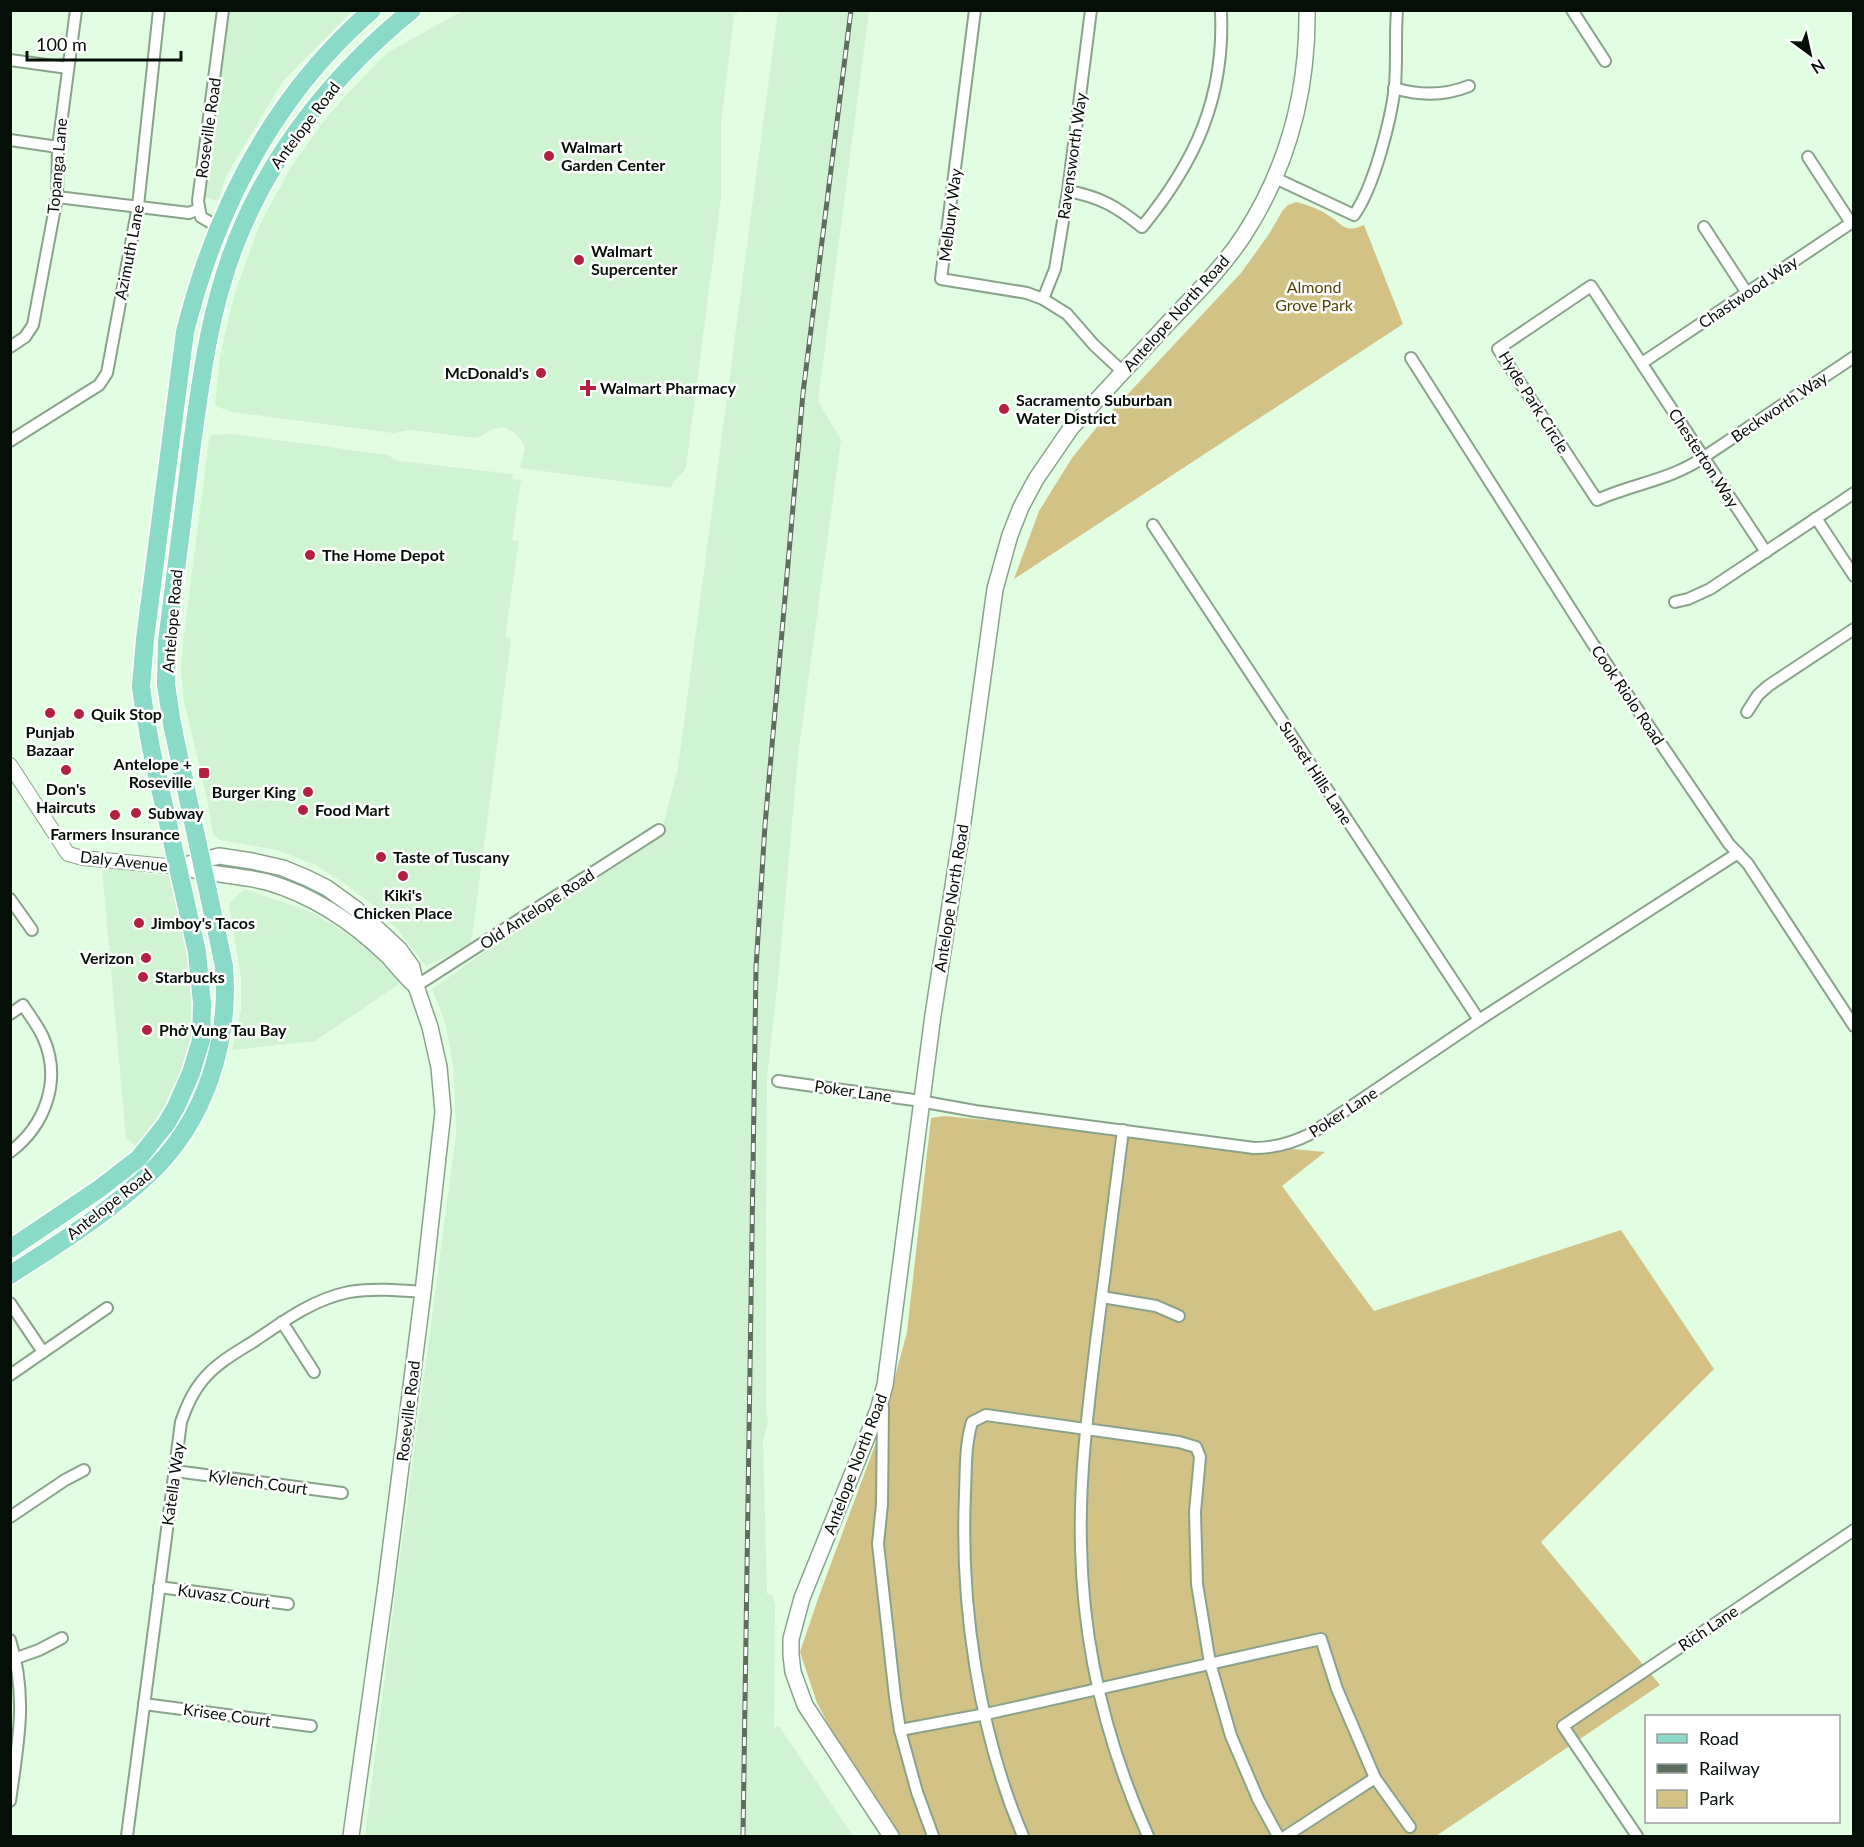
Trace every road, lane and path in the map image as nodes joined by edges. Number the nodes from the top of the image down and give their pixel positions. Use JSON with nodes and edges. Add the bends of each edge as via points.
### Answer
{"nodes":[{"id":1,"x":76,"y":10,"type":"edge"},
{"id":2,"x":159,"y":10,"type":"edge"},
{"id":3,"x":223,"y":10,"type":"edge"},
{"id":4,"x":372,"y":10,"type":"edge"},
{"id":5,"x":975,"y":10,"type":"edge"},
{"id":6,"x":1091,"y":10,"type":"edge"},
{"id":7,"x":1221,"y":10,"type":"edge"},
{"id":8,"x":1307,"y":10,"type":"edge"},
{"id":9,"x":1397,"y":10,"type":"edge"},
{"id":10,"x":1572,"y":10,"type":"edge"},
{"id":11,"x":402,"y":13,"type":"edge"},
{"id":12,"x":10,"y":60,"type":"edge"},
{"id":13,"x":1605,"y":61,"type":"dead end"},
{"id":14,"x":68,"y":68,"type":"junction"},
{"id":15,"x":1469,"y":86,"type":"dead end"},
{"id":16,"x":1394,"y":88,"type":"junction"},
{"id":17,"x":10,"y":140,"type":"edge"},
{"id":18,"x":58,"y":147,"type":"junction"},
{"id":19,"x":1808,"y":157,"type":"dead end"},
{"id":20,"x":1275,"y":178,"type":"junction"},
{"id":21,"x":1068,"y":191,"type":"junction"},
{"id":22,"x":57,"y":196,"type":"junction"},
{"id":23,"x":138,"y":206,"type":"junction"},
{"id":24,"x":198,"y":209,"type":"junction"},
{"id":25,"x":1852,"y":222,"type":"edge"},
{"id":26,"x":218,"y":227,"type":"junction"},
{"id":27,"x":1704,"y":227,"type":"dead end"},
{"id":28,"x":1747,"y":293,"type":"junction"},
{"id":29,"x":1043,"y":298,"type":"junction"},
{"id":30,"x":213,"y":313,"type":"junction"},
{"id":31,"x":187,"y":324,"type":"junction"},
{"id":32,"x":12,"y":344,"type":"edge"},
{"id":33,"x":1854,"y":357,"type":"edge"},
{"id":34,"x":1411,"y":358,"type":"dead end"},
{"id":35,"x":1642,"y":363,"type":"junction"},
{"id":36,"x":1123,"y":372,"type":"junction"},
{"id":37,"x":196,"y":418,"type":"junction"},
{"id":38,"x":172,"y":427,"type":"junction"},
{"id":39,"x":10,"y":441,"type":"edge"},
{"id":40,"x":1704,"y":458,"type":"junction"},
{"id":41,"x":1854,"y":493,"type":"edge"},
{"id":42,"x":184,"y":510,"type":"junction"},
{"id":43,"x":1816,"y":518,"type":"junction"},
{"id":44,"x":1154,"y":525,"type":"dead end"},
{"id":45,"x":1766,"y":552,"type":"junction"},
{"id":46,"x":1854,"y":576,"type":"edge"},
{"id":47,"x":1675,"y":602,"type":"dead end"},
{"id":48,"x":1854,"y":629,"type":"edge"},
{"id":49,"x":1747,"y":712,"type":"dead end"},
{"id":50,"x":10,"y":765,"type":"edge"},
{"id":51,"x":658,"y":830,"type":"dead end"},
{"id":52,"x":1738,"y":853,"type":"junction"},
{"id":53,"x":178,"y":867,"type":"junction"},
{"id":54,"x":203,"y":867,"type":"junction"},
{"id":55,"x":10,"y":899,"type":"edge"},
{"id":56,"x":32,"y":930,"type":"dead end"},
{"id":57,"x":416,"y":986,"type":"junction"},
{"id":58,"x":10,"y":1014,"type":"edge"},
{"id":59,"x":1479,"y":1020,"type":"junction"},
{"id":60,"x":1854,"y":1026,"type":"edge"},
{"id":61,"x":778,"y":1081,"type":"dead end"},
{"id":62,"x":922,"y":1102,"type":"junction"},
{"id":63,"x":1123,"y":1130,"type":"junction"},
{"id":64,"x":10,"y":1152,"type":"edge"},
{"id":65,"x":42,"y":1228,"type":"junction"},
{"id":66,"x":10,"y":1249,"type":"edge"},
{"id":67,"x":10,"y":1268,"type":"edge"},
{"id":68,"x":10,"y":1275,"type":"edge"},
{"id":69,"x":423,"y":1292,"type":"junction"},
{"id":70,"x":1102,"y":1297,"type":"junction"},
{"id":71,"x":10,"y":1303,"type":"edge"},
{"id":72,"x":107,"y":1308,"type":"dead end"},
{"id":73,"x":1179,"y":1316,"type":"dead end"},
{"id":74,"x":282,"y":1322,"type":"junction"},
{"id":75,"x":44,"y":1352,"type":"junction"},
{"id":76,"x":314,"y":1372,"type":"dead end"},
{"id":77,"x":10,"y":1375,"type":"edge"},
{"id":78,"x":883,"y":1392,"type":"junction"},
{"id":79,"x":1085,"y":1430,"type":"junction"},
{"id":80,"x":84,"y":1470,"type":"dead end"},
{"id":81,"x":175,"y":1471,"type":"junction"},
{"id":82,"x":342,"y":1493,"type":"dead end"},
{"id":83,"x":10,"y":1517,"type":"edge"},
{"id":84,"x":1854,"y":1530,"type":"edge"},
{"id":85,"x":159,"y":1587,"type":"junction"},
{"id":86,"x":288,"y":1604,"type":"dead end"},
{"id":87,"x":62,"y":1638,"type":"dead end"},
{"id":88,"x":10,"y":1640,"type":"edge"},
{"id":89,"x":13,"y":1659,"type":"edge"},
{"id":90,"x":1210,"y":1663,"type":"junction"},
{"id":91,"x":1097,"y":1688,"type":"junction"},
{"id":92,"x":144,"y":1704,"type":"junction"},
{"id":93,"x":986,"y":1714,"type":"junction"},
{"id":94,"x":311,"y":1726,"type":"dead end"},
{"id":95,"x":900,"y":1730,"type":"junction"},
{"id":96,"x":1375,"y":1778,"type":"junction"},
{"id":97,"x":10,"y":1801,"type":"edge"},
{"id":98,"x":1410,"y":1827,"type":"dead end"},
{"id":99,"x":127,"y":1836,"type":"edge"},
{"id":100,"x":351,"y":1836,"type":"edge"},
{"id":101,"x":891,"y":1836,"type":"edge"},
{"id":102,"x":933,"y":1836,"type":"edge"},
{"id":103,"x":1023,"y":1836,"type":"edge"},
{"id":104,"x":1148,"y":1836,"type":"edge"},
{"id":105,"x":1278,"y":1836,"type":"edge"},
{"id":106,"x":1286,"y":1836,"type":"edge"},
{"id":107,"x":1637,"y":1836,"type":"edge"}],
"edges":[{"from":1,"to":14,"type":"street","name":"Topanga Lane"},
{"from":2,"to":23,"type":"street","name":"Azimuth Lane"},
{"from":3,"to":24,"type":"street","name":"Roseville Road"},
{"from":4,"to":26,"type":"main road","name":"Antelope Road","via":[[323,58],[286,103],[247,165]]},
{"from":5,"to":29,"type":"street","name":"Melbury Way","via":[[941,279]]},
{"from":6,"to":21,"type":"street","name":"Ravensworth Way"},
{"from":7,"to":21,"type":"street","via":[[1221,52],[1204,126],[1180,176],[1142,227],[1104,200]]},
{"from":8,"to":20,"type":"main road","name":"Antelope North Road","via":[[1300,98]]},
{"from":9,"to":16,"type":"street"},
{"from":10,"to":13,"type":"street"},
{"from":11,"to":30,"type":"main road","name":"Antelope Road","via":[[326,95],[274,163],[238,237]]},
{"from":12,"to":14,"type":"street"},
{"from":14,"to":18,"type":"street","name":"Topanga Lane"},
{"from":15,"to":16,"type":"street","via":[[1430,94]]},
{"from":16,"to":20,"type":"street","via":[[1372,177],[1354,214]]},
{"from":17,"to":18,"type":"street"},
{"from":18,"to":22,"type":"street","name":"Topanga Lane"},
{"from":19,"to":25,"type":"street"},
{"from":20,"to":36,"type":"main road","name":"Antelope North Road","via":[[1224,262]]},
{"from":21,"to":29,"type":"street","name":"Ravensworth Way","via":[[1055,269]]},
{"from":22,"to":23,"type":"street"},
{"from":22,"to":32,"type":"street","name":"Topanga Lane","via":[[33,325],[25,338]]},
{"from":23,"to":24,"type":"street","via":[[189,213]]},
{"from":23,"to":39,"type":"street","name":"Azimuth Lane","via":[[104,380]]},
{"from":24,"to":26,"type":"street","via":[[201,217]]},
{"from":25,"to":28,"type":"street","name":"Chastwood Way"},
{"from":26,"to":30,"type":"main road","via":[[225,243],[208,299]]},
{"from":26,"to":31,"type":"main road","name":"Antelope Road"},
{"from":27,"to":28,"type":"street"},
{"from":28,"to":35,"type":"street","name":"Chastwood Way"},
{"from":29,"to":36,"type":"street","name":"Melbury Way","via":[[1067,314]]},
{"from":30,"to":37,"type":"main road","name":"Antelope Road"},
{"from":31,"to":37,"type":"main road","via":[[198,342],[189,404]]},
{"from":31,"to":38,"type":"main road","name":"Antelope Road"},
{"from":33,"to":40,"type":"street","name":"Beckworth Way"},
{"from":34,"to":52,"type":"street","name":"Cook Riolo Road","via":[[1593,644]]},
{"from":35,"to":40,"type":"street","name":"Chesterton Way"},
{"from":35,"to":40,"type":"street","name":"Hyde Park Circle","via":[[1591,286],[1498,349],[1597,500],[1667,477]]},
{"from":36,"to":62,"type":"main road","name":"Antelope North Road","via":[[1052,453],[1022,507],[1002,559],[991,609]]},
{"from":37,"to":42,"type":"main road","name":"Antelope Road"},
{"from":38,"to":42,"type":"main road","via":[[181,430],[184,438],[178,495]]},
{"from":38,"to":53,"type":"main road","name":"Antelope Road","via":[[141,687]]},
{"from":40,"to":45,"type":"street","name":"Chesterton Way"},
{"from":41,"to":43,"type":"street"},
{"from":42,"to":54,"type":"main road","name":"Antelope Road","via":[[167,641],[166,684]]},
{"from":43,"to":45,"type":"street"},
{"from":43,"to":46,"type":"street"},
{"from":44,"to":59,"type":"street","name":"Sunset Hills Lane"},
{"from":45,"to":47,"type":"street","via":[[1700,595]]},
{"from":48,"to":49,"type":"street","via":[[1768,687]]},
{"from":50,"to":53,"type":"street","name":"Daly Avenue","via":[[68,854]]},
{"from":51,"to":57,"type":"street","name":"Old Antelope Road"},
{"from":52,"to":59,"type":"street","name":"Poker Lane"},
{"from":52,"to":60,"type":"street","name":"Cook Riolo Road"},
{"from":53,"to":54,"type":"main road","name":"Roseville Road"},
{"from":53,"to":65,"type":"main road","name":"Antelope Road","via":[[202,988],[201,1040],[191,1073],[166,1124],[139,1158]]},
{"from":54,"to":57,"type":"main road","name":"Roseville Road","via":[[265,882],[316,903],[360,932]]},
{"from":54,"to":68,"type":"main road","name":"Antelope Road","via":[[224,966],[225,1004],[216,1060],[194,1116],[169,1152],[134,1188]]},
{"from":55,"to":56,"type":"street"},
{"from":57,"to":69,"type":"main road","name":"Roseville Road","via":[[436,1047],[443,1112]]},
{"from":58,"to":64,"type":"street","via":[[23,1005],[44,1038],[52,1077],[39,1123]]},
{"from":59,"to":63,"type":"street","name":"Poker Lane","via":[[1297,1141],[1254,1148]]},
{"from":61,"to":62,"type":"street","name":"Poker Lane"},
{"from":62,"to":63,"type":"street","name":"Poker Lane"},
{"from":62,"to":78,"type":"main road","name":"Antelope North Road"},
{"from":63,"to":70,"type":"street"},
{"from":65,"to":66,"type":"main road","name":"Antelope Road"},
{"from":65,"to":67,"type":"main road"},
{"from":69,"to":74,"type":"street","name":"Katella Way","via":[[380,1289],[348,1293],[317,1302]]},
{"from":69,"to":100,"type":"main road","name":"Roseville Road"},
{"from":70,"to":73,"type":"street","via":[[1156,1305]]},
{"from":70,"to":79,"type":"street"},
{"from":71,"to":75,"type":"street"},
{"from":72,"to":75,"type":"street"},
{"from":74,"to":76,"type":"street"},
{"from":74,"to":81,"type":"street","name":"Katella Way","via":[[220,1363],[200,1383],[181,1422]]},
{"from":75,"to":77,"type":"street"},
{"from":78,"to":95,"type":"street","via":[[878,1544]]},
{"from":78,"to":101,"type":"main road","name":"Antelope North Road","via":[[802,1598],[791,1639],[791,1655],[805,1705]]},
{"from":79,"to":90,"type":"street","via":[[1196,1447],[1200,1457],[1195,1512],[1197,1584]]},
{"from":79,"to":91,"type":"street","via":[[1081,1545]]},
{"from":79,"to":93,"type":"street","via":[[986,1415],[972,1422],[967,1440],[963,1527],[970,1632]]},
{"from":80,"to":83,"type":"street"},
{"from":81,"to":82,"type":"street","name":"Kylench Court"},
{"from":81,"to":85,"type":"street","name":"Katella Way"},
{"from":84,"to":107,"type":"street","name":"Rich Lane","via":[[1563,1726]]},
{"from":85,"to":86,"type":"street","name":"Kuvasz Court"},
{"from":85,"to":92,"type":"street","name":"Katella Way"},
{"from":87,"to":89,"type":"street"},
{"from":88,"to":89,"type":"street"},
{"from":89,"to":97,"type":"street","via":[[22,1706]]},
{"from":90,"to":91,"type":"street"},
{"from":90,"to":96,"type":"street","via":[[1321,1639],[1341,1699]]},
{"from":90,"to":105,"type":"street","via":[[1235,1745]]},
{"from":91,"to":93,"type":"street"},
{"from":91,"to":104,"type":"street","via":[[1120,1770]]},
{"from":92,"to":94,"type":"street","name":"Krisee Court"},
{"from":92,"to":99,"type":"street","name":"Katella Way"},
{"from":93,"to":95,"type":"street"},
{"from":93,"to":103,"type":"street","via":[[1010,1806]]},
{"from":95,"to":102,"type":"street"},
{"from":96,"to":98,"type":"street"},
{"from":96,"to":106,"type":"street"}]}
